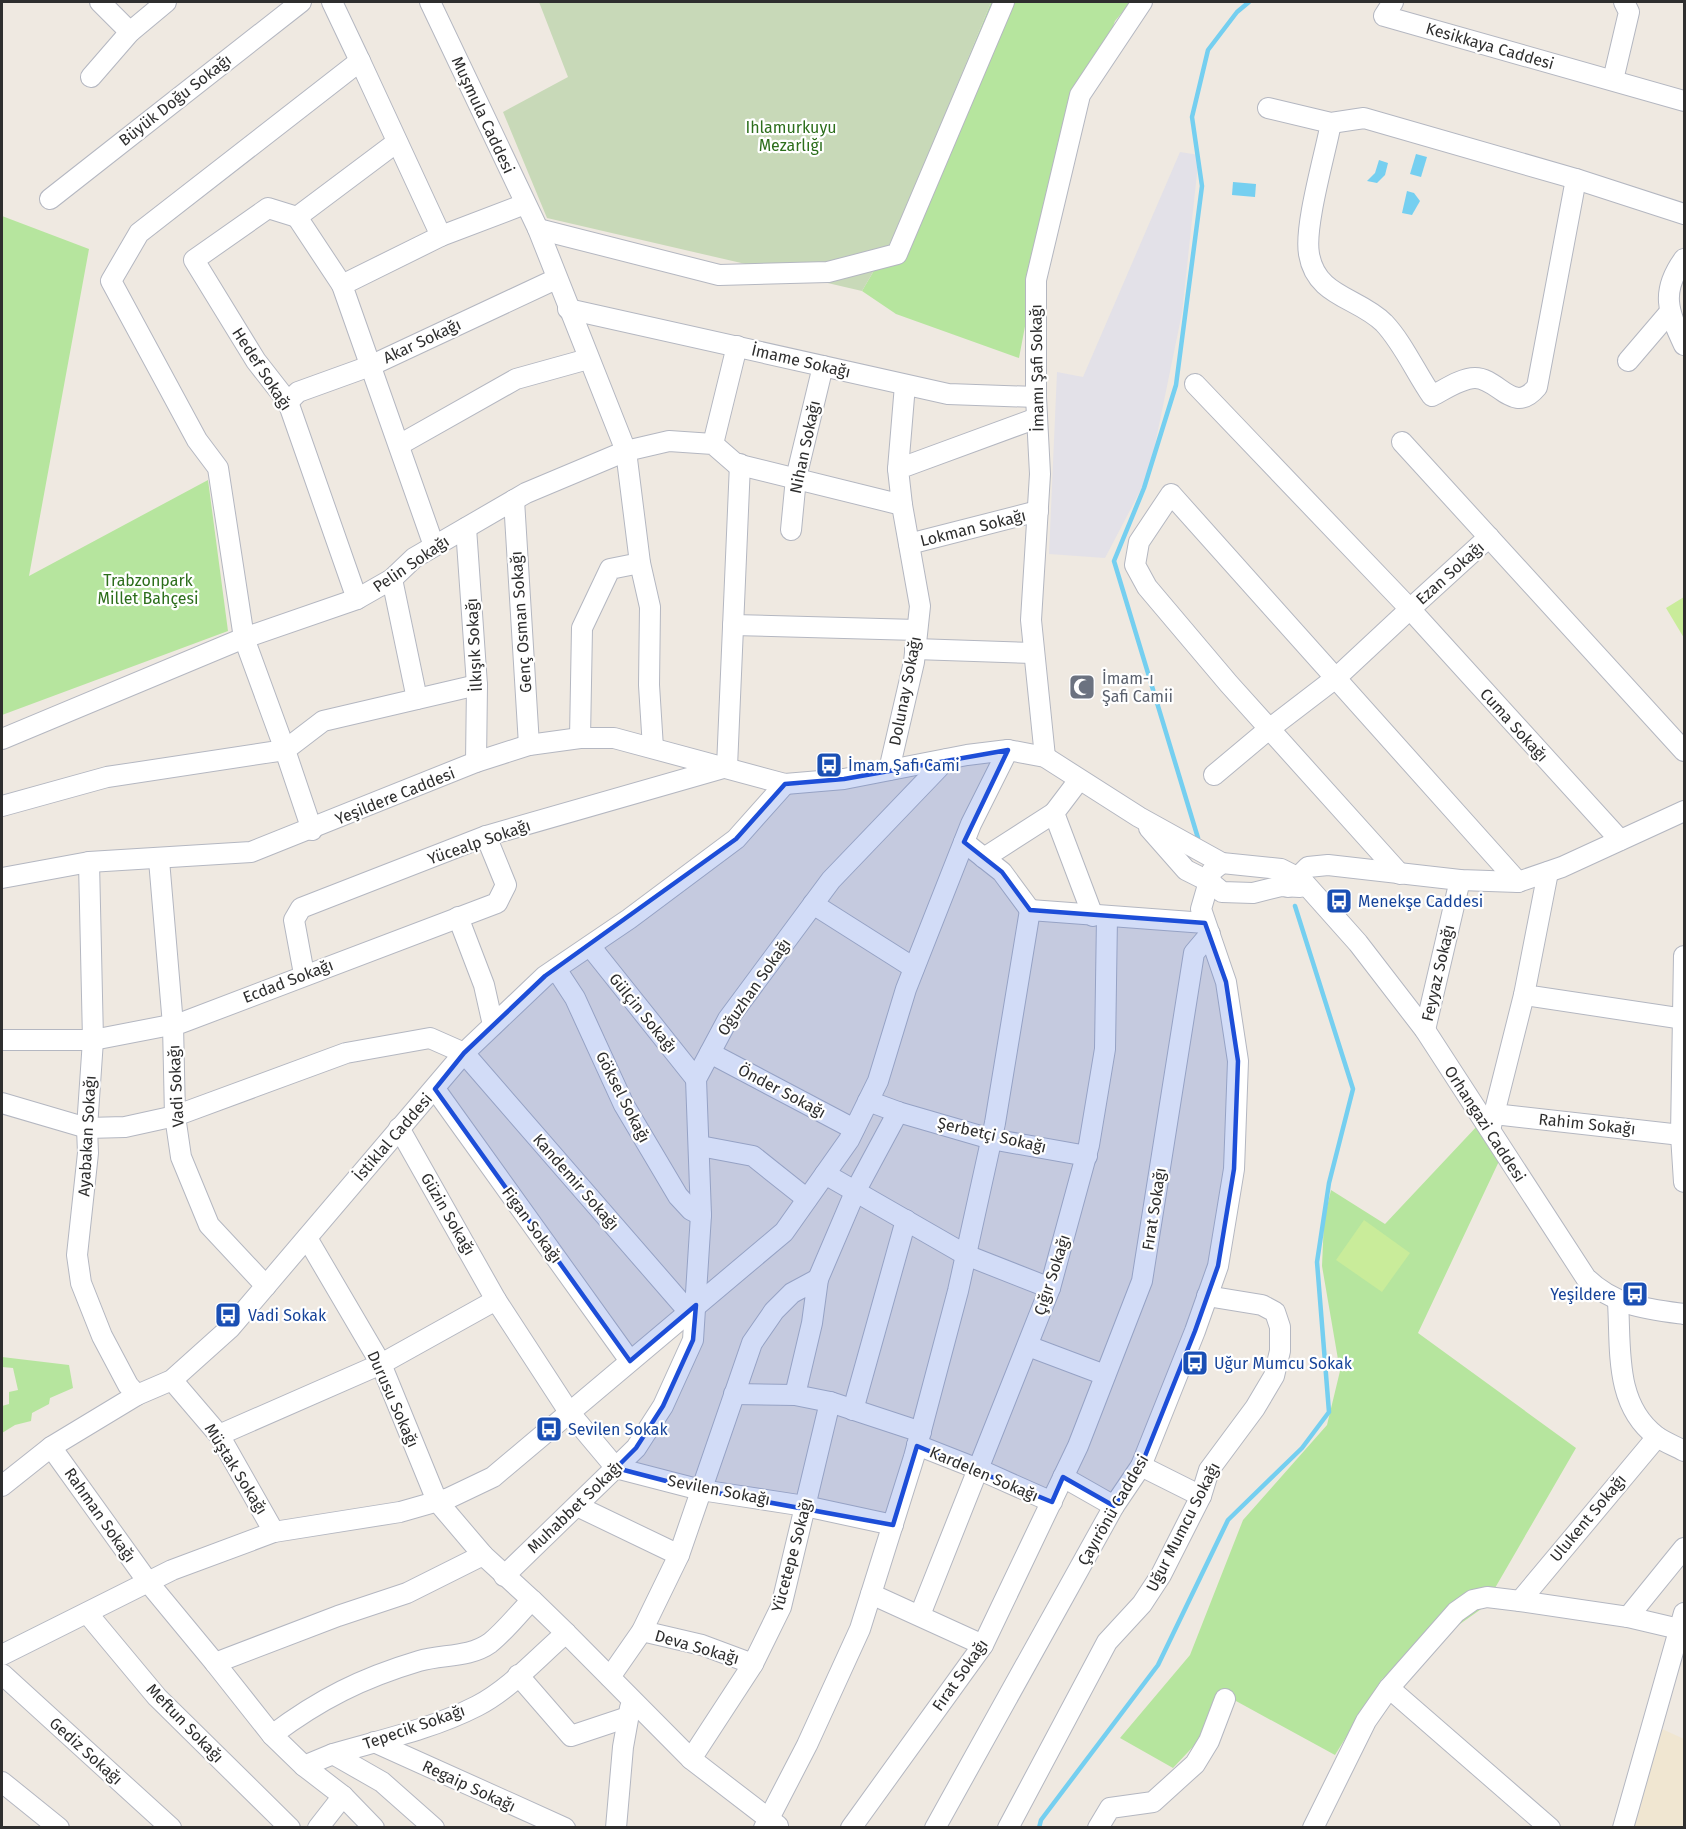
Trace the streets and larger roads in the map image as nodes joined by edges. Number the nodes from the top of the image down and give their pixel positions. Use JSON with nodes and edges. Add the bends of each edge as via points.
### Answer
{"nodes":[{"id":1,"x":100,"y":2,"type":"edge"},
{"id":2,"x":166,"y":2,"type":"edge"},
{"id":3,"x":300,"y":2,"type":"edge"},
{"id":4,"x":332,"y":2,"type":"edge"},
{"id":5,"x":430,"y":2,"type":"edge"},
{"id":6,"x":1004,"y":2,"type":"edge"},
{"id":7,"x":1142,"y":2,"type":"edge"},
{"id":8,"x":1392,"y":2,"type":"edge"},
{"id":9,"x":1624,"y":2,"type":"edge"},
{"id":10,"x":130,"y":32,"type":"junction"},
{"id":11,"x":360,"y":61,"type":"junction"},
{"id":12,"x":91,"y":77,"type":"dead end"},
{"id":13,"x":1613,"y":80,"type":"junction"},
{"id":14,"x":1684,"y":100,"type":"edge"},
{"id":15,"x":1268,"y":108,"type":"dead end"},
{"id":16,"x":1332,"y":123,"type":"junction"},
{"id":17,"x":397,"y":142,"type":"junction"},
{"id":18,"x":1576,"y":179,"type":"junction"},
{"id":19,"x":50,"y":199,"type":"dead end"},
{"id":20,"x":525,"y":204,"type":"junction"},
{"id":21,"x":1684,"y":214,"type":"edge"},
{"id":22,"x":297,"y":217,"type":"junction"},
{"id":23,"x":538,"y":229,"type":"junction"},
{"id":24,"x":441,"y":236,"type":"junction"},
{"id":25,"x":1684,"y":259,"type":"edge"},
{"id":26,"x":556,"y":279,"type":"junction"},
{"id":27,"x":342,"y":285,"type":"junction"},
{"id":28,"x":568,"y":309,"type":"junction"},
{"id":29,"x":1669,"y":313,"type":"junction"},
{"id":30,"x":1684,"y":345,"type":"edge"},
{"id":31,"x":737,"y":346,"type":"junction"},
{"id":32,"x":588,"y":359,"type":"junction"},
{"id":33,"x":1628,"y":362,"type":"dead end"},
{"id":34,"x":370,"y":366,"type":"junction"},
{"id":35,"x":823,"y":366,"type":"junction"},
{"id":36,"x":1196,"y":384,"type":"dead end"},
{"id":37,"x":905,"y":385,"type":"junction"},
{"id":38,"x":1036,"y":397,"type":"junction"},
{"id":39,"x":288,"y":402,"type":"junction"},
{"id":40,"x":1037,"y":418,"type":"junction"},
{"id":41,"x":1402,"y":442,"type":"dead end"},
{"id":42,"x":713,"y":444,"type":"junction"},
{"id":43,"x":399,"y":445,"type":"junction"},
{"id":44,"x":626,"y":451,"type":"junction"},
{"id":45,"x":740,"y":464,"type":"junction"},
{"id":46,"x":898,"y":469,"type":"junction"},
{"id":47,"x":796,"y":478,"type":"junction"},
{"id":48,"x":514,"y":500,"type":"junction"},
{"id":49,"x":902,"y":505,"type":"junction"},
{"id":50,"x":1038,"y":512,"type":"junction"},
{"id":51,"x":466,"y":528,"type":"junction"},
{"id":52,"x":791,"y":530,"type":"dead end"},
{"id":53,"x":1490,"y":537,"type":"junction"},
{"id":54,"x":909,"y":544,"type":"junction"},
{"id":55,"x":434,"y":546,"type":"junction"},
{"id":56,"x":640,"y":563,"type":"junction"},
{"id":57,"x":392,"y":579,"type":"junction"},
{"id":58,"x":357,"y":599,"type":"junction"},
{"id":59,"x":1410,"y":609,"type":"junction"},
{"id":60,"x":733,"y":625,"type":"junction"},
{"id":61,"x":244,"y":638,"type":"junction"},
{"id":62,"x":916,"y":640,"type":"junction"},
{"id":63,"x":1034,"y":653,"type":"junction"},
{"id":64,"x":1337,"y":677,"type":"junction"},
{"id":65,"x":477,"y":685,"type":"junction"},
{"id":66,"x":417,"y":699,"type":"junction"},
{"id":67,"x":1269,"y":729,"type":"junction"},
{"id":68,"x":580,"y":738,"type":"junction"},
{"id":69,"x":2,"y":739,"type":"edge"},
{"id":70,"x":529,"y":745,"type":"junction"},
{"id":71,"x":653,"y":748,"type":"junction"},
{"id":72,"x":285,"y":750,"type":"junction"},
{"id":73,"x":1008,"y":750,"type":"junction"},
{"id":74,"x":1684,"y":751,"type":"edge"},
{"id":75,"x":1045,"y":757,"type":"junction"},
{"id":76,"x":947,"y":759,"type":"junction"},
{"id":77,"x":477,"y":762,"type":"junction"},
{"id":78,"x":727,"y":767,"type":"junction"},
{"id":79,"x":889,"y":770,"type":"junction"},
{"id":80,"x":1214,"y":776,"type":"dead end"},
{"id":81,"x":1079,"y":780,"type":"junction"},
{"id":82,"x":785,"y":784,"type":"junction"},
{"id":83,"x":2,"y":806,"type":"edge"},
{"id":84,"x":1684,"y":811,"type":"edge"},
{"id":85,"x":1054,"y":813,"type":"junction"},
{"id":86,"x":1139,"y":817,"type":"junction"},
{"id":87,"x":312,"y":830,"type":"junction"},
{"id":88,"x":486,"y":836,"type":"junction"},
{"id":89,"x":1620,"y":840,"type":"junction"},
{"id":90,"x":964,"y":842,"type":"junction"},
{"id":91,"x":984,"y":858,"type":"junction"},
{"id":92,"x":159,"y":860,"type":"junction"},
{"id":93,"x":89,"y":862,"type":"junction"},
{"id":94,"x":1222,"y":863,"type":"junction"},
{"id":95,"x":1250,"y":866,"type":"junction"},
{"id":96,"x":1548,"y":872,"type":"junction"},
{"id":97,"x":1400,"y":874,"type":"junction"},
{"id":98,"x":2,"y":878,"type":"edge"},
{"id":99,"x":1460,"y":880,"type":"junction"},
{"id":100,"x":1210,"y":882,"type":"junction"},
{"id":101,"x":1518,"y":882,"type":"junction"},
{"id":102,"x":1299,"y":884,"type":"junction"},
{"id":103,"x":1259,"y":891,"type":"junction"},
{"id":104,"x":1228,"y":892,"type":"junction"},
{"id":105,"x":813,"y":904,"type":"junction"},
{"id":106,"x":1030,"y":910,"type":"junction"},
{"id":107,"x":1100,"y":916,"type":"junction"},
{"id":108,"x":459,"y":917,"type":"junction"},
{"id":109,"x":1208,"y":928,"type":"junction"},
{"id":110,"x":590,"y":946,"type":"junction"},
{"id":111,"x":1684,"y":956,"type":"edge"},
{"id":112,"x":914,"y":968,"type":"junction"},
{"id":113,"x":555,"y":969,"type":"junction"},
{"id":114,"x":304,"y":974,"type":"junction"},
{"id":115,"x":1524,"y":995,"type":"junction"},
{"id":116,"x":1683,"y":1019,"type":"edge"},
{"id":117,"x":173,"y":1025,"type":"junction"},
{"id":118,"x":493,"y":1025,"type":"junction"},
{"id":119,"x":1425,"y":1030,"type":"junction"},
{"id":120,"x":2,"y":1040,"type":"edge"},
{"id":121,"x":93,"y":1040,"type":"junction"},
{"id":122,"x":464,"y":1053,"type":"junction"},
{"id":123,"x":710,"y":1053,"type":"junction"},
{"id":124,"x":696,"y":1079,"type":"junction"},
{"id":125,"x":435,"y":1089,"type":"junction"},
{"id":126,"x":868,"y":1101,"type":"junction"},
{"id":127,"x":2,"y":1103,"type":"edge"},
{"id":128,"x":898,"y":1112,"type":"junction"},
{"id":129,"x":175,"y":1116,"type":"junction"},
{"id":130,"x":1492,"y":1122,"type":"junction"},
{"id":131,"x":87,"y":1128,"type":"junction"},
{"id":132,"x":399,"y":1128,"type":"junction"},
{"id":133,"x":855,"y":1129,"type":"junction"},
{"id":134,"x":1681,"y":1135,"type":"junction"},
{"id":135,"x":991,"y":1138,"type":"junction"},
{"id":136,"x":700,"y":1146,"type":"junction"},
{"id":137,"x":1087,"y":1156,"type":"junction"},
{"id":138,"x":825,"y":1174,"type":"junction"},
{"id":139,"x":1684,"y":1182,"type":"edge"},
{"id":140,"x":856,"y":1190,"type":"junction"},
{"id":141,"x":807,"y":1199,"type":"junction"},
{"id":142,"x":701,"y":1215,"type":"junction"},
{"id":143,"x":906,"y":1220,"type":"junction"},
{"id":144,"x":307,"y":1238,"type":"junction"},
{"id":145,"x":966,"y":1255,"type":"junction"},
{"id":146,"x":818,"y":1279,"type":"junction"},
{"id":147,"x":266,"y":1286,"type":"junction"},
{"id":148,"x":1050,"y":1288,"type":"junction"},
{"id":149,"x":1207,"y":1296,"type":"junction"},
{"id":150,"x":496,"y":1300,"type":"junction"},
{"id":151,"x":1618,"y":1302,"type":"junction"},
{"id":152,"x":692,"y":1309,"type":"junction"},
{"id":153,"x":1684,"y":1314,"type":"edge"},
{"id":154,"x":1028,"y":1346,"type":"junction"},
{"id":155,"x":630,"y":1361,"type":"junction"},
{"id":156,"x":381,"y":1364,"type":"junction"},
{"id":157,"x":1105,"y":1375,"type":"junction"},
{"id":158,"x":172,"y":1380,"type":"junction"},
{"id":159,"x":734,"y":1394,"type":"junction"},
{"id":160,"x":137,"y":1395,"type":"junction"},
{"id":161,"x":795,"y":1395,"type":"junction"},
{"id":162,"x":830,"y":1402,"type":"junction"},
{"id":163,"x":853,"y":1410,"type":"junction"},
{"id":164,"x":569,"y":1412,"type":"junction"},
{"id":165,"x":219,"y":1435,"type":"junction"},
{"id":166,"x":1657,"y":1437,"type":"junction"},
{"id":167,"x":919,"y":1439,"type":"junction"},
{"id":168,"x":51,"y":1447,"type":"junction"},
{"id":169,"x":1684,"y":1451,"type":"edge"},
{"id":170,"x":1141,"y":1466,"type":"junction"},
{"id":171,"x":616,"y":1468,"type":"junction"},
{"id":172,"x":978,"y":1469,"type":"junction"},
{"id":173,"x":1064,"y":1477,"type":"junction"},
{"id":174,"x":2,"y":1486,"type":"edge"},
{"id":175,"x":701,"y":1490,"type":"junction"},
{"id":176,"x":1201,"y":1496,"type":"junction"},
{"id":177,"x":437,"y":1501,"type":"junction"},
{"id":178,"x":1052,"y":1502,"type":"junction"},
{"id":179,"x":577,"y":1506,"type":"junction"},
{"id":180,"x":805,"y":1506,"type":"junction"},
{"id":181,"x":1114,"y":1506,"type":"junction"},
{"id":182,"x":893,"y":1525,"type":"junction"},
{"id":183,"x":274,"y":1532,"type":"junction"},
{"id":184,"x":1684,"y":1548,"type":"edge"},
{"id":185,"x":483,"y":1555,"type":"junction"},
{"id":186,"x":679,"y":1555,"type":"junction"},
{"id":187,"x":504,"y":1576,"type":"junction"},
{"id":188,"x":148,"y":1582,"type":"junction"},
{"id":189,"x":872,"y":1594,"type":"junction"},
{"id":190,"x":532,"y":1600,"type":"junction"},
{"id":191,"x":1520,"y":1601,"type":"junction"},
{"id":192,"x":87,"y":1612,"type":"junction"},
{"id":193,"x":920,"y":1615,"type":"junction"},
{"id":194,"x":1628,"y":1617,"type":"junction"},
{"id":195,"x":1682,"y":1621,"type":"edge"},
{"id":196,"x":642,"y":1631,"type":"junction"},
{"id":197,"x":566,"y":1633,"type":"junction"},
{"id":198,"x":983,"y":1645,"type":"junction"},
{"id":199,"x":2,"y":1655,"type":"edge"},
{"id":200,"x":215,"y":1663,"type":"junction"},
{"id":201,"x":753,"y":1664,"type":"junction"},
{"id":202,"x":2,"y":1674,"type":"edge"},
{"id":203,"x":518,"y":1675,"type":"junction"},
{"id":204,"x":610,"y":1677,"type":"junction"},
{"id":205,"x":1389,"y":1688,"type":"junction"},
{"id":206,"x":1225,"y":1699,"type":"dead end"},
{"id":207,"x":630,"y":1708,"type":"junction"},
{"id":208,"x":273,"y":1734,"type":"junction"},
{"id":209,"x":374,"y":1742,"type":"junction"},
{"id":210,"x":333,"y":1754,"type":"junction"},
{"id":211,"x":691,"y":1759,"type":"junction"},
{"id":212,"x":304,"y":1766,"type":"junction"},
{"id":213,"x":2,"y":1782,"type":"edge"},
{"id":214,"x":343,"y":1796,"type":"junction"},
{"id":215,"x":771,"y":1825,"type":"edge"},
{"id":216,"x":59,"y":1827,"type":"edge"},
{"id":217,"x":171,"y":1827,"type":"edge"},
{"id":218,"x":290,"y":1827,"type":"edge"},
{"id":219,"x":318,"y":1827,"type":"edge"},
{"id":220,"x":374,"y":1827,"type":"edge"},
{"id":221,"x":434,"y":1827,"type":"edge"},
{"id":222,"x":565,"y":1827,"type":"edge"},
{"id":223,"x":616,"y":1827,"type":"edge"},
{"id":224,"x":850,"y":1827,"type":"edge"},
{"id":225,"x":935,"y":1827,"type":"edge"},
{"id":226,"x":1008,"y":1827,"type":"edge"},
{"id":227,"x":1098,"y":1827,"type":"edge"},
{"id":228,"x":1313,"y":1827,"type":"edge"},
{"id":229,"x":1550,"y":1827,"type":"edge"},
{"id":230,"x":1623,"y":1827,"type":"edge"}],
"edges":[{"from":1,"to":10,"type":"street"},
{"from":2,"to":10,"type":"street"},
{"from":3,"to":19,"type":"street","name":"Büyük Doğu Sokağı"},
{"from":4,"to":11,"type":"street"},
{"from":5,"to":20,"type":"street","name":"Muşmula Caddesi"},
{"from":6,"to":23,"type":"street","via":[[897,254],[828,272],[718,275]]},
{"from":7,"to":38,"type":"street","name":"İmamı Şafi Sokağı","via":[[1080,95],[1036,280]]},
{"from":8,"to":13,"type":"street","name":"Kesikkaya Caddesi","via":[[1384,16]]},
{"from":9,"to":13,"type":"street","via":[[1629,12]]},
{"from":10,"to":12,"type":"street"},
{"from":11,"to":17,"type":"street"},
{"from":11,"to":61,"type":"street","via":[[139,233],[111,281],[197,440],[218,468]]},
{"from":13,"to":14,"type":"street","name":"Kesikkaya Caddesi"},
{"from":15,"to":16,"type":"street"},
{"from":16,"to":18,"type":"street","via":[[1364,118]]},
{"from":16,"to":18,"type":"street","via":[[1308,238],[1312,265],[1333,293],[1382,322],[1431,396],[1477,377],[1517,398],[1526,397],[1537,387]]},
{"from":17,"to":22,"type":"street"},
{"from":17,"to":24,"type":"street"},
{"from":18,"to":21,"type":"street"},
{"from":20,"to":23,"type":"street","name":"Muşmula Caddesi"},
{"from":20,"to":24,"type":"street"},
{"from":22,"to":27,"type":"street"},
{"from":22,"to":39,"type":"street","name":"Hedef Sokağı","via":[[268,208],[194,260],[256,361]]},
{"from":23,"to":26,"type":"street"},
{"from":24,"to":27,"type":"street"},
{"from":25,"to":29,"type":"street","via":[[1672,277]]},
{"from":26,"to":28,"type":"street"},
{"from":26,"to":34,"type":"street","name":"Akar Sokağı"},
{"from":27,"to":34,"type":"street"},
{"from":28,"to":31,"type":"street","name":"İmame Sokağı"},
{"from":28,"to":32,"type":"street"},
{"from":29,"to":30,"type":"street"},
{"from":29,"to":33,"type":"street"},
{"from":31,"to":35,"type":"street","name":"İmame Sokağı"},
{"from":31,"to":42,"type":"street"},
{"from":32,"to":43,"type":"street","via":[[516,379]]},
{"from":32,"to":44,"type":"street"},
{"from":34,"to":39,"type":"street","name":"Akar Sokağı","via":[[298,392]]},
{"from":34,"to":43,"type":"street"},
{"from":35,"to":37,"type":"street","name":"İmame Sokağı"},
{"from":35,"to":47,"type":"street","name":"Nihan Sokağı"},
{"from":36,"to":59,"type":"street","name":"Cuma Sokağı"},
{"from":37,"to":38,"type":"street","name":"İmame Sokağı","via":[[948,394]]},
{"from":37,"to":46,"type":"street"},
{"from":38,"to":40,"type":"street","name":"İmamı Şafi Sokağı"},
{"from":39,"to":58,"type":"street","name":"Hedef Sokağı"},
{"from":40,"to":46,"type":"street"},
{"from":40,"to":50,"type":"street","name":"İmamı Şafi Sokağı","via":[[1041,474]]},
{"from":41,"to":53,"type":"street"},
{"from":42,"to":44,"type":"street","name":"Pelin Sokağı","via":[[669,441]]},
{"from":42,"to":45,"type":"street"},
{"from":43,"to":55,"type":"street"},
{"from":44,"to":48,"type":"street","name":"Pelin Sokağı"},
{"from":44,"to":56,"type":"street"},
{"from":45,"to":47,"type":"street"},
{"from":45,"to":60,"type":"street"},
{"from":46,"to":49,"type":"street","name":"Dolunay Sokağı"},
{"from":47,"to":49,"type":"street"},
{"from":47,"to":52,"type":"street","name":"Nihan Sokağı"},
{"from":48,"to":51,"type":"street","name":"Pelin Sokağı"},
{"from":48,"to":70,"type":"street","name":"Genç Osman Sokağı"},
{"from":49,"to":54,"type":"street","name":"Dolunay Sokağı"},
{"from":50,"to":54,"type":"street","name":"Lokman Sokağı"},
{"from":50,"to":63,"type":"street","name":"İmamı Şafi Sokağı","via":[[1031,620]]},
{"from":51,"to":55,"type":"street","name":"Pelin Sokağı"},
{"from":51,"to":65,"type":"street","name":"İlkışık Sokağı"},
{"from":53,"to":59,"type":"street","name":"Ezan Sokağı"},
{"from":53,"to":74,"type":"street"},
{"from":54,"to":62,"type":"street","name":"Dolunay Sokağı","via":[[920,606]]},
{"from":55,"to":57,"type":"street","name":"Pelin Sokağı"},
{"from":56,"to":68,"type":"street","via":[[610,569],[582,628]]},
{"from":56,"to":71,"type":"street","via":[[650,607]]},
{"from":57,"to":58,"type":"street","name":"Pelin Sokağı"},
{"from":57,"to":66,"type":"street"},
{"from":58,"to":61,"type":"street","name":"Pelin Sokağı"},
{"from":59,"to":64,"type":"street","name":"Ezan Sokağı"},
{"from":59,"to":89,"type":"street","name":"Cuma Sokağı"},
{"from":60,"to":62,"type":"street"},
{"from":60,"to":78,"type":"street"},
{"from":61,"to":69,"type":"street","name":"Pelin Sokağı"},
{"from":61,"to":72,"type":"street"},
{"from":62,"to":63,"type":"street"},
{"from":62,"to":79,"type":"street","name":"Dolunay Sokağı"},
{"from":63,"to":75,"type":"street","name":"İmamı Şafi Sokağı"},
{"from":64,"to":67,"type":"street","name":"Ezan Sokağı"},
{"from":64,"to":67,"type":"street","via":[[1171,494],[1148,524],[1139,542],[1135,565],[1147,587]]},
{"from":64,"to":101,"type":"street"},
{"from":65,"to":66,"type":"street"},
{"from":65,"to":77,"type":"street","name":"İlkışık Sokağı"},
{"from":66,"to":72,"type":"street","via":[[323,721]]},
{"from":67,"to":80,"type":"street","name":"Ezan Sokağı"},
{"from":67,"to":97,"type":"street"},
{"from":68,"to":70,"type":"street","name":"Yeşildere Caddesi"},
{"from":68,"to":71,"type":"street","name":"Yeşildere Caddesi","via":[[614,738]]},
{"from":70,"to":77,"type":"street","name":"Yeşildere Caddesi"},
{"from":71,"to":78,"type":"street","name":"Yeşildere Caddesi"},
{"from":72,"to":83,"type":"street","via":[[107,777]]},
{"from":72,"to":87,"type":"street"},
{"from":73,"to":75,"type":"street"},
{"from":73,"to":76,"type":"street"},
{"from":73,"to":90,"type":"street"},
{"from":75,"to":81,"type":"street"},
{"from":76,"to":79,"type":"street"},
{"from":76,"to":105,"type":"street","name":"Oğuzhan Sokağı","via":[[831,880]]},
{"from":77,"to":87,"type":"street","name":"Yeşildere Caddesi"},
{"from":78,"to":82,"type":"street","name":"Yeşildere Caddesi"},
{"from":78,"to":88,"type":"street","name":"Yücealp Sokağı"},
{"from":79,"to":82,"type":"street"},
{"from":81,"to":85,"type":"street"},
{"from":81,"to":86,"type":"street"},
{"from":82,"to":110,"type":"street","name":"İstiklal Caddesi","via":[[736,839]]},
{"from":84,"to":89,"type":"street"},
{"from":85,"to":91,"type":"street"},
{"from":85,"to":107,"type":"street","name":"Çığır Sokağı"},
{"from":86,"to":94,"type":"street"},
{"from":86,"to":100,"type":"street","via":[[1186,870]]},
{"from":87,"to":92,"type":"street","name":"Yeşildere Caddesi","via":[[251,852]]},
{"from":88,"to":108,"type":"street","name":"Ecdad Sokağı","via":[[506,885],[497,903]]},
{"from":88,"to":114,"type":"street","name":"Yücealp Sokağı","via":[[301,908],[294,920]]},
{"from":89,"to":96,"type":"street"},
{"from":90,"to":91,"type":"street"},
{"from":90,"to":112,"type":"street"},
{"from":91,"to":106,"type":"street","via":[[1002,872]]},
{"from":92,"to":93,"type":"street","name":"Yeşildere Caddesi"},
{"from":92,"to":117,"type":"street","name":"Vadi Sokağı"},
{"from":93,"to":98,"type":"street","name":"Yeşildere Caddesi"},
{"from":93,"to":121,"type":"street","name":"Ayabakan Sokağı"},
{"from":94,"to":95,"type":"street"},
{"from":94,"to":100,"type":"street","name":"Çayırönü Caddesi","via":[[1212,871]]},
{"from":95,"to":102,"type":"street","via":[[1281,869]]},
{"from":95,"to":103,"type":"street","via":[[1263,877]]},
{"from":96,"to":101,"type":"street"},
{"from":96,"to":115,"type":"street"},
{"from":97,"to":99,"type":"street"},
{"from":97,"to":102,"type":"street","via":[[1308,867]]},
{"from":99,"to":101,"type":"street"},
{"from":99,"to":119,"type":"street","name":"Feyyaz Sokağı"},
{"from":100,"to":104,"type":"street"},
{"from":100,"to":109,"type":"street","name":"Çayırönü Caddesi","via":[[1201,909]]},
{"from":102,"to":103,"type":"street"},
{"from":102,"to":119,"type":"street","name":"Orhangazi Caddesi","via":[[1358,943]]},
{"from":103,"to":104,"type":"street"},
{"from":104,"to":109,"type":"street","name":"Fırat Sokağı","via":[[1215,904]]},
{"from":105,"to":112,"type":"street"},
{"from":105,"to":123,"type":"street","name":"Oğuzhan Sokağı","via":[[728,1019]]},
{"from":106,"to":107,"type":"street"},
{"from":106,"to":135,"type":"street"},
{"from":107,"to":109,"type":"street"},
{"from":107,"to":137,"type":"street","name":"Çığır Sokağı","via":[[1105,1049]]},
{"from":108,"to":114,"type":"street","name":"Ecdad Sokağı"},
{"from":108,"to":118,"type":"street","via":[[484,985]]},
{"from":109,"to":149,"type":"street","name":"Çayırönü Caddesi","via":[[1226,982],[1238,1061],[1234,1168],[1218,1266]]},
{"from":109,"to":157,"type":"street","name":"Fırat Sokağı","via":[[1194,952],[1142,1281]]},
{"from":110,"to":113,"type":"street","name":"İstiklal Caddesi"},
{"from":110,"to":124,"type":"street","name":"Gülçin Sokağı"},
{"from":111,"to":116,"type":"street"},
{"from":112,"to":126,"type":"street"},
{"from":113,"to":118,"type":"street","name":"İstiklal Caddesi"},
{"from":113,"to":142,"type":"street","name":"Göksel Sokağı","via":[[575,998],[624,1105],[666,1176],[678,1196]]},
{"from":114,"to":117,"type":"street","name":"Ecdad Sokağı"},
{"from":115,"to":116,"type":"street"},
{"from":115,"to":130,"type":"street"},
{"from":116,"to":134,"type":"street"},
{"from":117,"to":121,"type":"street","name":"Ecdad Sokağı"},
{"from":117,"to":129,"type":"street","name":"Vadi Sokağı"},
{"from":118,"to":122,"type":"street","name":"İstiklal Caddesi"},
{"from":119,"to":130,"type":"street","name":"Orhangazi Caddesi"},
{"from":120,"to":121,"type":"street","name":"Ecdad Sokağı"},
{"from":121,"to":131,"type":"street","name":"Ayabakan Sokağı"},
{"from":122,"to":125,"type":"street","name":"İstiklal Caddesi"},
{"from":122,"to":129,"type":"street","via":[[430,1038],[346,1053]]},
{"from":122,"to":152,"type":"street","name":"Kandemir Sokağı"},
{"from":123,"to":124,"type":"street","name":"Oğuzhan Sokağı"},
{"from":123,"to":133,"type":"street","name":"Önder Sokağı"},
{"from":124,"to":136,"type":"street"},
{"from":125,"to":132,"type":"street","name":"İstiklal Caddesi"},
{"from":125,"to":155,"type":"street","name":"Figan Sokağı"},
{"from":126,"to":128,"type":"street","name":"Şerbetçi Sokağı"},
{"from":126,"to":133,"type":"street"},
{"from":127,"to":131,"type":"street"},
{"from":128,"to":135,"type":"street","name":"Şerbetçi Sokağı"},
{"from":128,"to":140,"type":"street"},
{"from":129,"to":131,"type":"street","via":[[125,1127]]},
{"from":129,"to":147,"type":"street","name":"Vadi Sokağı","via":[[181,1157],[209,1225]]},
{"from":130,"to":134,"type":"street","name":"Rahim Sokağı"},
{"from":130,"to":151,"type":"street","name":"Orhangazi Caddesi","via":[[1586,1278]]},
{"from":131,"to":160,"type":"street","name":"Ayabakan Sokağı","via":[[77,1255],[81,1283],[102,1336]]},
{"from":132,"to":144,"type":"street","name":"İstiklal Caddesi"},
{"from":132,"to":150,"type":"street","name":"Güzin Sokağı"},
{"from":133,"to":138,"type":"street"},
{"from":134,"to":139,"type":"street"},
{"from":135,"to":137,"type":"street","name":"Şerbetçi Sokağı"},
{"from":135,"to":145,"type":"street"},
{"from":136,"to":141,"type":"street","via":[[753,1156]]},
{"from":136,"to":142,"type":"street"},
{"from":137,"to":148,"type":"street","name":"Çığır Sokağı"},
{"from":138,"to":140,"type":"street"},
{"from":138,"to":141,"type":"street"},
{"from":140,"to":143,"type":"street"},
{"from":140,"to":146,"type":"street"},
{"from":141,"to":152,"type":"street","via":[[784,1232]]},
{"from":142,"to":152,"type":"street"},
{"from":143,"to":145,"type":"street"},
{"from":143,"to":163,"type":"street"},
{"from":144,"to":147,"type":"street","name":"İstiklal Caddesi"},
{"from":144,"to":156,"type":"street","name":"Durusu Sokağı"},
{"from":145,"to":148,"type":"street"},
{"from":145,"to":167,"type":"street"},
{"from":146,"to":159,"type":"street","via":[[792,1293],[774,1311],[752,1343]]},
{"from":146,"to":161,"type":"street"},
{"from":147,"to":158,"type":"street","name":"İstiklal Caddesi","via":[[230,1328]]},
{"from":148,"to":154,"type":"street","name":"Çığır Sokağı"},
{"from":149,"to":170,"type":"street","name":"Çayırönü Caddesi"},
{"from":149,"to":176,"type":"street","name":"Uğur Mumcu Sokağı","via":[[1262,1305],[1275,1312],[1280,1327],[1280,1351],[1274,1376],[1209,1470]]},
{"from":150,"to":156,"type":"street"},
{"from":150,"to":164,"type":"street","name":"Güzin Sokağı"},
{"from":151,"to":153,"type":"street","name":"Orhangazi Caddesi"},
{"from":151,"to":166,"type":"street","via":[[1623,1382],[1635,1413]]},
{"from":152,"to":155,"type":"street"},
{"from":152,"to":171,"type":"street","name":"Muhabbet Sokağı","via":[[693,1340],[663,1406],[636,1448]]},
{"from":154,"to":157,"type":"street"},
{"from":154,"to":172,"type":"street","name":"Çığır Sokağı"},
{"from":155,"to":164,"type":"street"},
{"from":156,"to":165,"type":"street"},
{"from":156,"to":177,"type":"street","name":"Durusu Sokağı"},
{"from":157,"to":173,"type":"street","name":"Fırat Sokağı"},
{"from":158,"to":160,"type":"street","name":"İstiklal Caddesi"},
{"from":158,"to":165,"type":"street","name":"Müştak Sokağı"},
{"from":159,"to":161,"type":"street"},
{"from":159,"to":175,"type":"street"},
{"from":160,"to":168,"type":"street","name":"İstiklal Caddesi"},
{"from":161,"to":162,"type":"street","name":"Kardelen Sokağı"},
{"from":162,"to":163,"type":"street","name":"Kardelen Sokağı"},
{"from":162,"to":180,"type":"street","name":"Yücetepe Sokağı"},
{"from":163,"to":167,"type":"street","name":"Kardelen Sokağı"},
{"from":164,"to":171,"type":"street"},
{"from":164,"to":177,"type":"street","via":[[493,1477]]},
{"from":165,"to":183,"type":"street","name":"Müştak Sokağı"},
{"from":166,"to":169,"type":"street"},
{"from":166,"to":191,"type":"street","name":"Ulukent Sokağı"},
{"from":167,"to":172,"type":"street","name":"Kardelen Sokağı"},
{"from":167,"to":182,"type":"street"},
{"from":168,"to":174,"type":"street","name":"İstiklal Caddesi"},
{"from":168,"to":188,"type":"street","name":"Rahman Sokağı"},
{"from":170,"to":176,"type":"street"},
{"from":170,"to":181,"type":"street","name":"Çayırönü Caddesi"},
{"from":171,"to":175,"type":"street","name":"Sevilen Sokağı"},
{"from":171,"to":179,"type":"street","name":"Muhabbet Sokağı"},
{"from":172,"to":178,"type":"street","name":"Kardelen Sokağı"},
{"from":172,"to":193,"type":"street","name":"Çığır Sokağı"},
{"from":173,"to":178,"type":"street","name":"Fırat Sokağı"},
{"from":173,"to":181,"type":"street"},
{"from":175,"to":180,"type":"street","name":"Sevilen Sokağı"},
{"from":175,"to":186,"type":"street"},
{"from":176,"to":226,"type":"street","name":"Uğur Mumcu Sokağı","via":[[1161,1575],[1142,1604],[1107,1642]]},
{"from":177,"to":183,"type":"street","via":[[400,1512]]},
{"from":177,"to":185,"type":"street","name":"Durusu Sokağı"},
{"from":178,"to":198,"type":"street","name":"Fırat Sokağı"},
{"from":179,"to":186,"type":"street"},
{"from":179,"to":187,"type":"street","name":"Muhabbet Sokağı"},
{"from":180,"to":182,"type":"street","name":"Sevilen Sokağı"},
{"from":180,"to":201,"type":"street","name":"Yücetepe Sokağı","via":[[781,1607]]},
{"from":181,"to":225,"type":"street","name":"Çayırönü Caddesi"},
{"from":182,"to":189,"type":"street"},
{"from":183,"to":188,"type":"street"},
{"from":184,"to":194,"type":"street"},
{"from":185,"to":187,"type":"street","name":"Durusu Sokağı"},
{"from":185,"to":200,"type":"street","via":[[407,1593]]},
{"from":186,"to":196,"type":"street"},
{"from":187,"to":190,"type":"street","name":"Durusu Sokağı"},
{"from":188,"to":192,"type":"street"},
{"from":188,"to":200,"type":"street","name":"Rahman Sokağı"},
{"from":189,"to":193,"type":"street"},
{"from":189,"to":215,"type":"street","via":[[860,1629]]},
{"from":190,"to":197,"type":"street"},
{"from":190,"to":208,"type":"street","via":[[489,1644],[459,1655],[422,1660],[351,1684],[309,1707]]},
{"from":191,"to":194,"type":"street"},
{"from":191,"to":205,"type":"street","via":[[1487,1597],[1473,1600],[1456,1612]]},
{"from":192,"to":199,"type":"street"},
{"from":192,"to":218,"type":"street","name":"Meftun Sokağı","via":[[157,1697]]},
{"from":193,"to":198,"type":"street"},
{"from":194,"to":195,"type":"street"},
{"from":195,"to":230,"type":"street"},
{"from":196,"to":201,"type":"street","name":"Deva Sokağı","via":[[702,1645]]},
{"from":196,"to":204,"type":"street"},
{"from":197,"to":203,"type":"street","name":"Tepecik Sokağı"},
{"from":197,"to":204,"type":"street"},
{"from":198,"to":224,"type":"street","name":"Fırat Sokağı"},
{"from":200,"to":208,"type":"street","name":"Rahman Sokağı"},
{"from":201,"to":211,"type":"street","name":"Yücetepe Sokağı"},
{"from":202,"to":217,"type":"street","name":"Gediz Sokağı"},
{"from":203,"to":207,"type":"street","via":[[571,1736]]},
{"from":203,"to":209,"type":"street","name":"Tepecik Sokağı","via":[[478,1705]]},
{"from":204,"to":207,"type":"street"},
{"from":205,"to":228,"type":"street","via":[[1366,1721]]},
{"from":205,"to":229,"type":"street"},
{"from":206,"to":227,"type":"street","via":[[1209,1741],[1195,1764],[1153,1802],[1110,1808]]},
{"from":207,"to":211,"type":"street"},
{"from":207,"to":223,"type":"street"},
{"from":208,"to":212,"type":"street","name":"Rahman Sokağı"},
{"from":209,"to":210,"type":"street","name":"Tepecik Sokağı"},
{"from":209,"to":222,"type":"street","name":"Regaip Sokağı"},
{"from":210,"to":212,"type":"street","name":"Tepecik Sokağı"},
{"from":210,"to":221,"type":"street","via":[[382,1782]]},
{"from":211,"to":215,"type":"street"},
{"from":212,"to":214,"type":"street","name":"Rahman Sokağı"},
{"from":213,"to":216,"type":"street"},
{"from":214,"to":219,"type":"street"},
{"from":214,"to":220,"type":"street","name":"Rahman Sokağı"}]}
